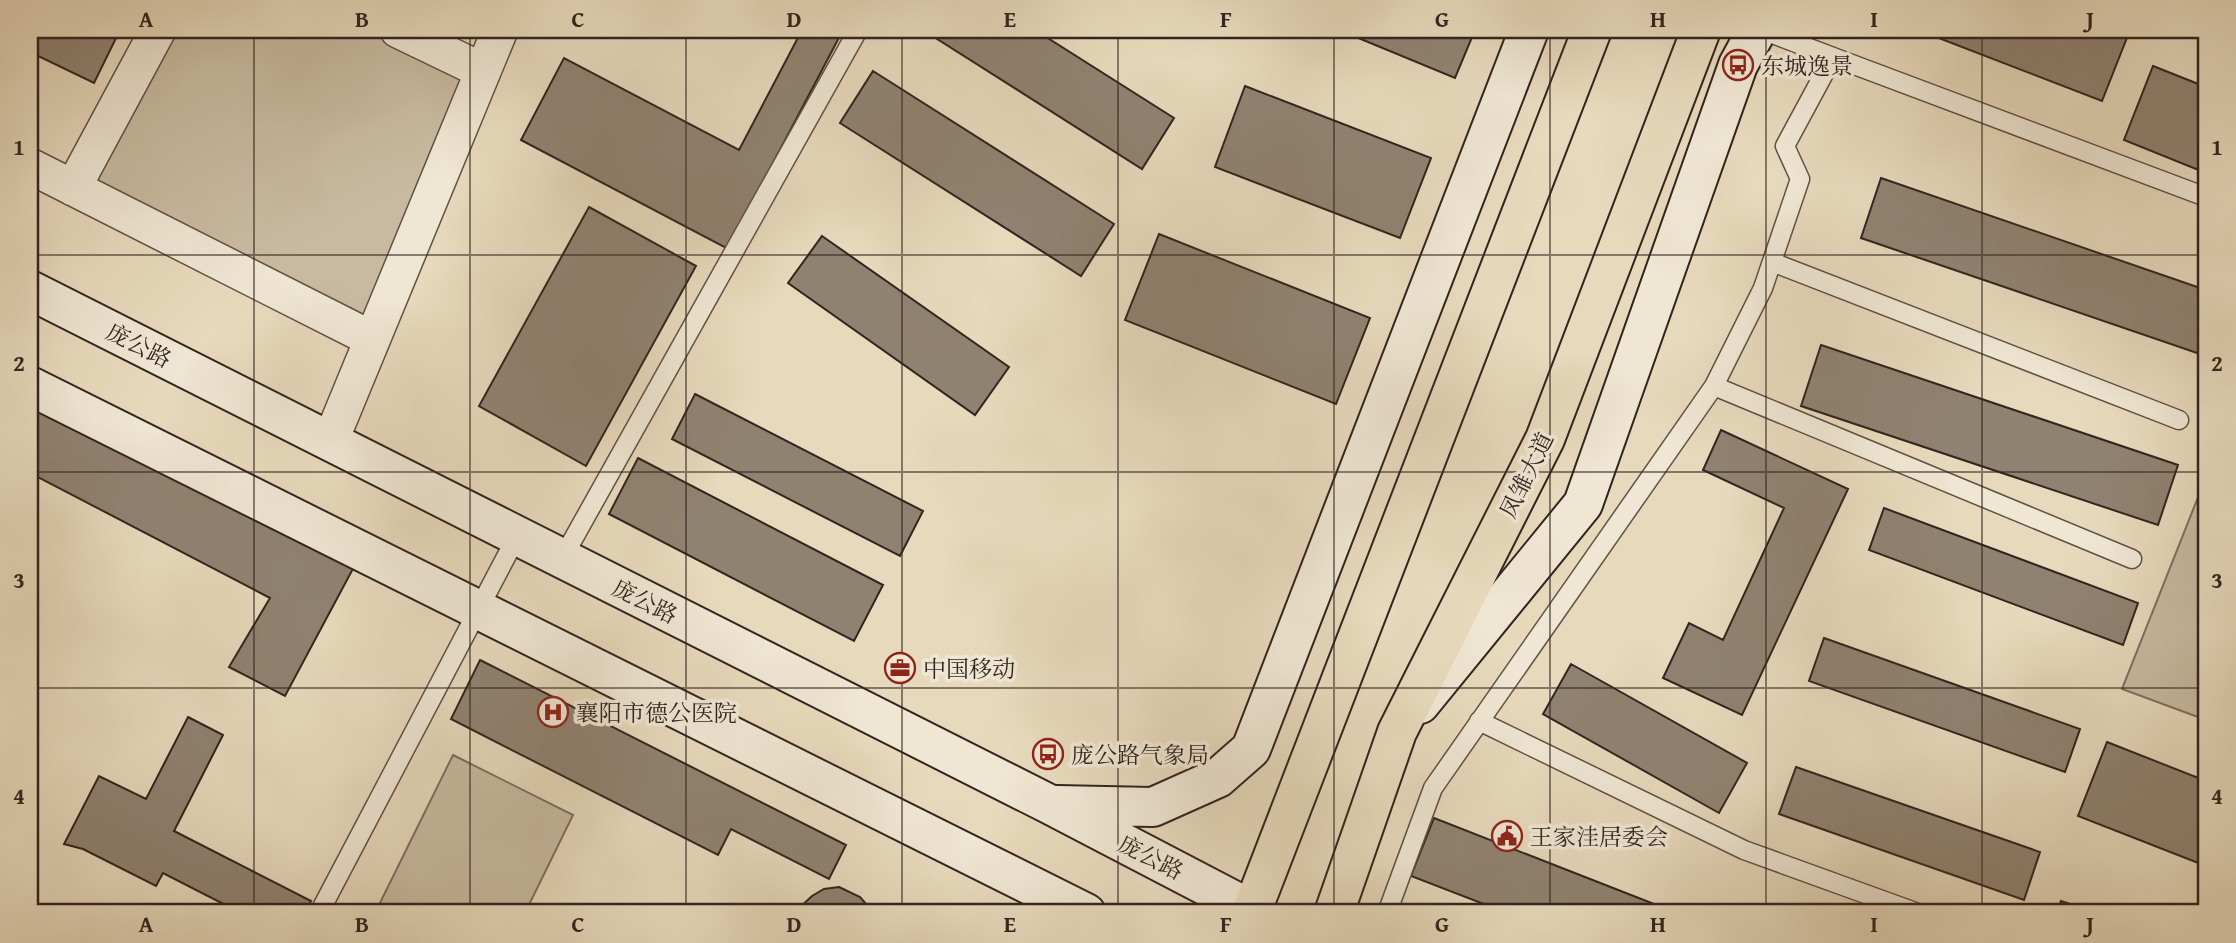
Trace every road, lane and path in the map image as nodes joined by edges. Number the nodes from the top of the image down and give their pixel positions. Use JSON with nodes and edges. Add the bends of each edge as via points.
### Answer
{"nodes":[{"id":1,"x":158,"y":30,"type":"edge"},
{"id":2,"x":398,"y":30,"type":"edge"},
{"id":3,"x":500,"y":30,"type":"edge"},
{"id":4,"x":858,"y":30,"type":"edge"},
{"id":5,"x":1528,"y":30,"type":"edge"},
{"id":6,"x":1592,"y":30,"type":"edge"},
{"id":7,"x":1701,"y":30,"type":"edge"},
{"id":8,"x":1759,"y":30,"type":"edge"},
{"id":9,"x":1833,"y":57,"type":"junction"},
{"id":10,"x":483,"y":71,"type":"junction"},
{"id":11,"x":30,"y":166,"type":"edge"},
{"id":12,"x":73,"y":188,"type":"junction"},
{"id":13,"x":2206,"y":197,"type":"edge"},
{"id":14,"x":1772,"y":262,"type":"junction"},
{"id":15,"x":30,"y":290,"type":"edge"},
{"id":16,"x":372,"y":339,"type":"junction"},
{"id":17,"x":30,"y":386,"type":"edge"},
{"id":18,"x":1714,"y":386,"type":"junction"},
{"id":19,"x":2179,"y":419,"type":"dead end"},
{"id":20,"x":330,"y":442,"type":"junction"},
{"id":21,"x":517,"y":536,"type":"junction"},
{"id":22,"x":562,"y":559,"type":"junction"},
{"id":23,"x":2132,"y":559,"type":"dead end"},
{"id":24,"x":478,"y":611,"type":"junction"},
{"id":25,"x":1479,"y":721,"type":"junction"},
{"id":26,"x":1397,"y":732,"type":"junction"},
{"id":27,"x":1049,"y":804,"type":"junction"},
{"id":28,"x":1254,"y":912,"type":"edge"},
{"id":29,"x":319,"y":913,"type":"edge"},
{"id":30,"x":1086,"y":913,"type":"edge"},
{"id":31,"x":1334,"y":913,"type":"edge"},
{"id":32,"x":1387,"y":913,"type":"edge"},
{"id":33,"x":1919,"y":913,"type":"edge"}],
"edges":[{"from":1,"to":12,"type":"street"},
{"from":2,"to":10,"type":"street"},
{"from":3,"to":10,"type":"street"},
{"from":4,"to":22,"type":"lane"},
{"from":5,"to":27,"type":"main road","via":[[1251,749],[1218,778],[1153,807]]},
{"from":6,"to":28,"type":"main road"},
{"from":7,"to":26,"type":"main road","name":"凤雏大道","via":[[1545,439]]},
{"from":8,"to":9,"type":"lane"},
{"from":8,"to":26,"type":"main road","via":[[1738,65],[1583,504]]},
{"from":9,"to":13,"type":"lane"},
{"from":9,"to":14,"type":"lane","via":[[1785,146],[1800,179]]},
{"from":10,"to":16,"type":"street"},
{"from":11,"to":12,"type":"street"},
{"from":12,"to":16,"type":"street"},
{"from":14,"to":18,"type":"lane"},
{"from":14,"to":19,"type":"lane"},
{"from":15,"to":20,"type":"main road","name":"庞公路"},
{"from":16,"to":20,"type":"street"},
{"from":17,"to":24,"type":"main road"},
{"from":18,"to":23,"type":"lane"},
{"from":18,"to":25,"type":"lane"},
{"from":20,"to":21,"type":"main road","name":"庞公路"},
{"from":21,"to":22,"type":"main road","name":"庞公路"},
{"from":21,"to":24,"type":"lane"},
{"from":22,"to":27,"type":"main road","name":"庞公路"},
{"from":24,"to":29,"type":"lane"},
{"from":24,"to":30,"type":"main road"},
{"from":25,"to":32,"type":"lane","via":[[1433,788]]},
{"from":25,"to":33,"type":"lane","via":[[1744,850]]},
{"from":26,"to":31,"type":"main road","name":"凤雏大道"},
{"from":27,"to":28,"type":"main road","name":"庞公路"}]}
